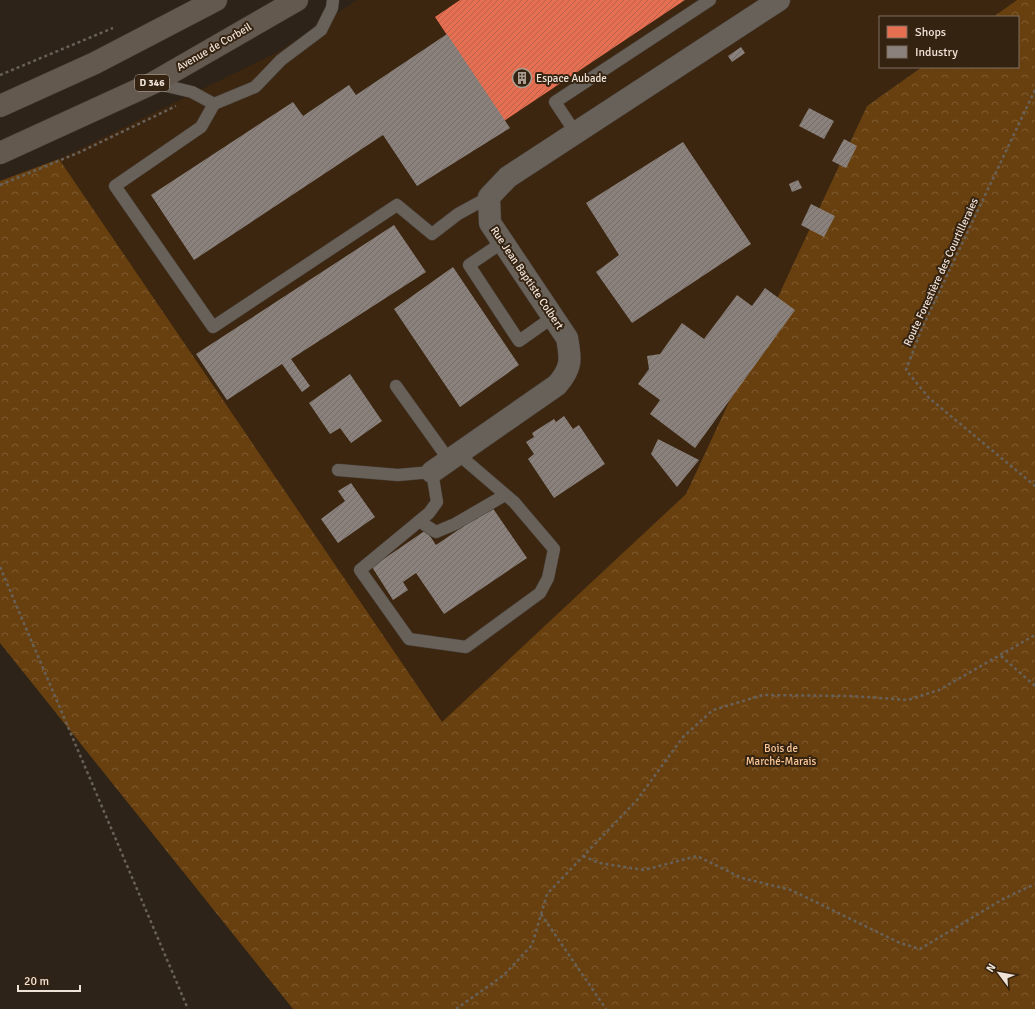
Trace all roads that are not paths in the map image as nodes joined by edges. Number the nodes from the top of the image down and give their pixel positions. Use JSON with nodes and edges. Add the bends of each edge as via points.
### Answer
{"nodes":[{"id":1,"x":216,"y":0,"type":"edge"},
{"id":2,"x":297,"y":0,"type":"edge"},
{"id":3,"x":333,"y":0,"type":"edge"},
{"id":4,"x":710,"y":0,"type":"edge"},
{"id":5,"x":779,"y":0,"type":"edge"},
{"id":6,"x":153,"y":83,"type":"junction"},
{"id":7,"x":214,"y":104,"type":"junction"},
{"id":8,"x":0,"y":106,"type":"edge"},
{"id":9,"x":575,"y":132,"type":"junction"},
{"id":10,"x":0,"y":153,"type":"edge"},
{"id":11,"x":489,"y":197,"type":"junction"},
{"id":12,"x":504,"y":242,"type":"junction"},
{"id":13,"x":553,"y":317,"type":"junction"},
{"id":14,"x":396,"y":386,"type":"dead end"},
{"id":15,"x":446,"y":462,"type":"junction"},
{"id":16,"x":338,"y":470,"type":"dead end"},
{"id":17,"x":505,"y":495,"type":"junction"},
{"id":18,"x":419,"y":521,"type":"junction"}],
"edges":[{"from":1,"to":8,"type":"main road","via":[[95,63]]},
{"from":2,"to":6,"type":"main road","name":"Avenue de Corbeil","number":"D 346"},
{"from":3,"to":7,"type":"lane","via":[[332,8],[321,30],[281,60],[255,87]]},
{"from":4,"to":9,"type":"lane","via":[[555,102]]},
{"from":5,"to":9,"type":"street"},
{"from":6,"to":7,"type":"lane","via":[[192,92]]},
{"from":6,"to":10,"type":"main road","name":"Avenue de Corbeil","number":"D 346"},
{"from":7,"to":11,"type":"lane","via":[[201,127],[115,186],[213,327],[397,205],[432,234],[458,214]]},
{"from":9,"to":11,"type":"street","via":[[508,177]]},
{"from":11,"to":12,"type":"street","name":"Rue Jean Baptiste Colbert","via":[[490,223]]},
{"from":12,"to":13,"type":"street","name":"Rue Jean Baptiste Colbert"},
{"from":12,"to":13,"type":"lane","via":[[469,265],[519,341]]},
{"from":13,"to":15,"type":"street","name":"Rue Jean Baptiste Colbert","via":[[567,338],[571,359],[565,375],[557,384]]},
{"from":14,"to":15,"type":"lane"},
{"from":15,"to":16,"type":"lane","via":[[398,475]]},
{"from":15,"to":17,"type":"lane"},
{"from":15,"to":18,"type":"lane","via":[[437,502]]},
{"from":17,"to":18,"type":"lane","via":[[436,532]]},
{"from":17,"to":18,"type":"lane","via":[[554,549],[548,578],[540,593],[466,647],[409,639],[360,570]]}]}
